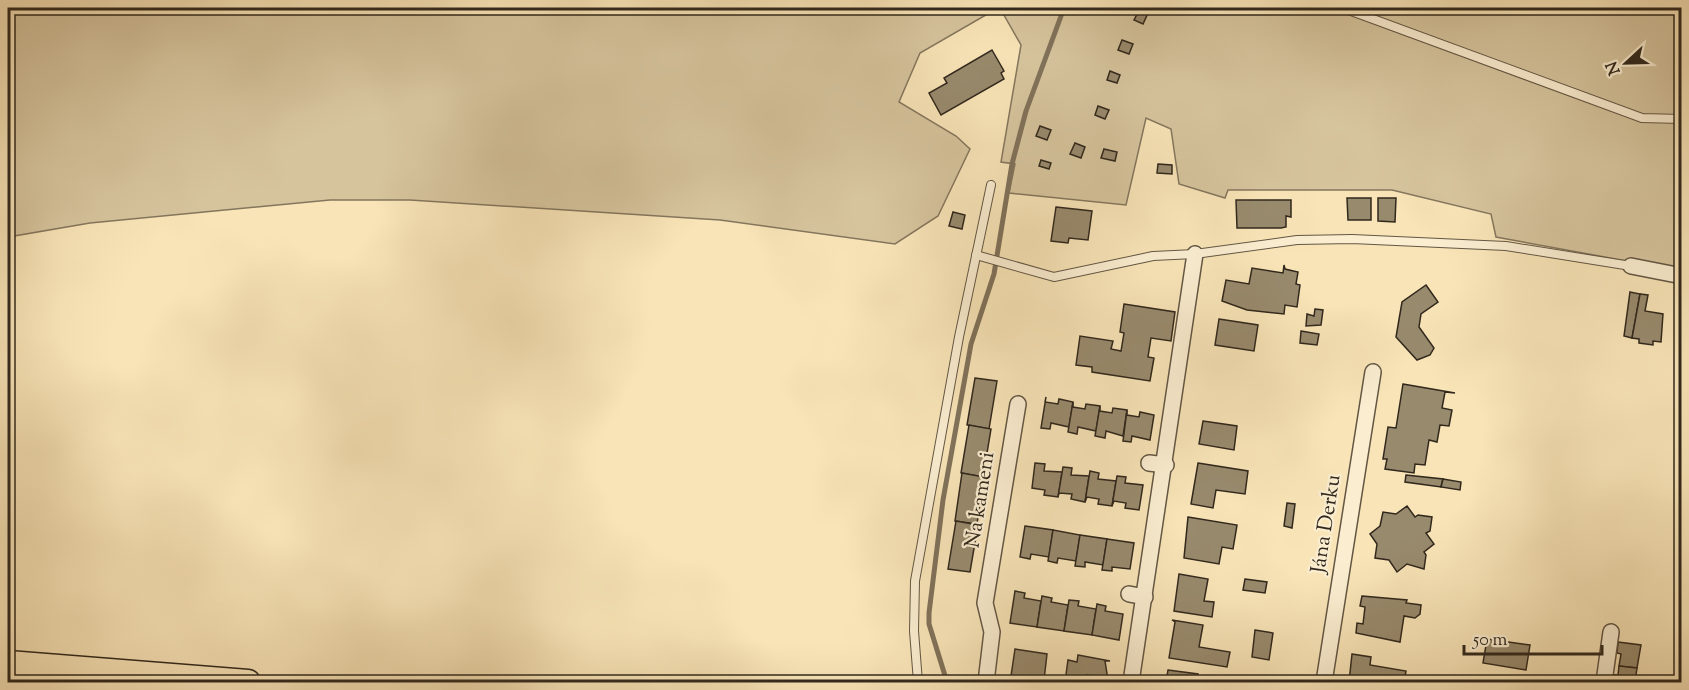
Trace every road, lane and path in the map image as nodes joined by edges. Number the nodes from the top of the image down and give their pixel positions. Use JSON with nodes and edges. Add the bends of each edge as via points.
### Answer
{"nodes":[{"id":1,"x":1343,"y":8,"type":"edge"},
{"id":2,"x":1682,"y":119,"type":"edge"},
{"id":3,"x":991,"y":185,"type":"dead end"},
{"id":4,"x":1195,"y":254,"type":"junction"},
{"id":5,"x":976,"y":255,"type":"junction"},
{"id":6,"x":1631,"y":266,"type":"joint"},
{"id":7,"x":1682,"y":276,"type":"edge"},
{"id":8,"x":1373,"y":372,"type":"dead end"},
{"id":9,"x":1018,"y":404,"type":"dead end"},
{"id":10,"x":1149,"y":463,"type":"dead end"},
{"id":11,"x":1166,"y":465,"type":"junction"},
{"id":12,"x":1129,"y":594,"type":"dead end"},
{"id":13,"x":1145,"y":597,"type":"junction"},
{"id":14,"x":1611,"y":632,"type":"dead end"},
{"id":15,"x":8,"y":663,"type":"edge"},
{"id":16,"x":248,"y":682,"type":"edge"},
{"id":17,"x":918,"y":682,"type":"edge"},
{"id":18,"x":986,"y":682,"type":"edge"},
{"id":19,"x":1131,"y":682,"type":"edge"},
{"id":20,"x":1324,"y":682,"type":"edge"},
{"id":21,"x":1604,"y":682,"type":"edge"}],
"edges":[{"from":1,"to":2,"type":"lane","via":[[1642,118]]},
{"from":3,"to":5,"type":"lane"},
{"from":4,"to":5,"type":"lane","via":[[1131,259],[1054,277]]},
{"from":4,"to":6,"type":"lane","via":[[1297,240],[1352,239],[1506,246]]},
{"from":4,"to":11,"type":"street"},
{"from":5,"to":17,"type":"lane","via":[[915,580]]},
{"from":6,"to":7,"type":"street"},
{"from":8,"to":20,"type":"street","name":"Jána Derku"},
{"from":9,"to":18,"type":"street","name":"Na kameni","via":[[985,603],[992,632]]},
{"from":10,"to":11,"type":"street"},
{"from":11,"to":13,"type":"street"},
{"from":12,"to":13,"type":"street"},
{"from":13,"to":19,"type":"street"},
{"from":14,"to":21,"type":"street"},
{"from":15,"to":16,"type":"main road"}]}
